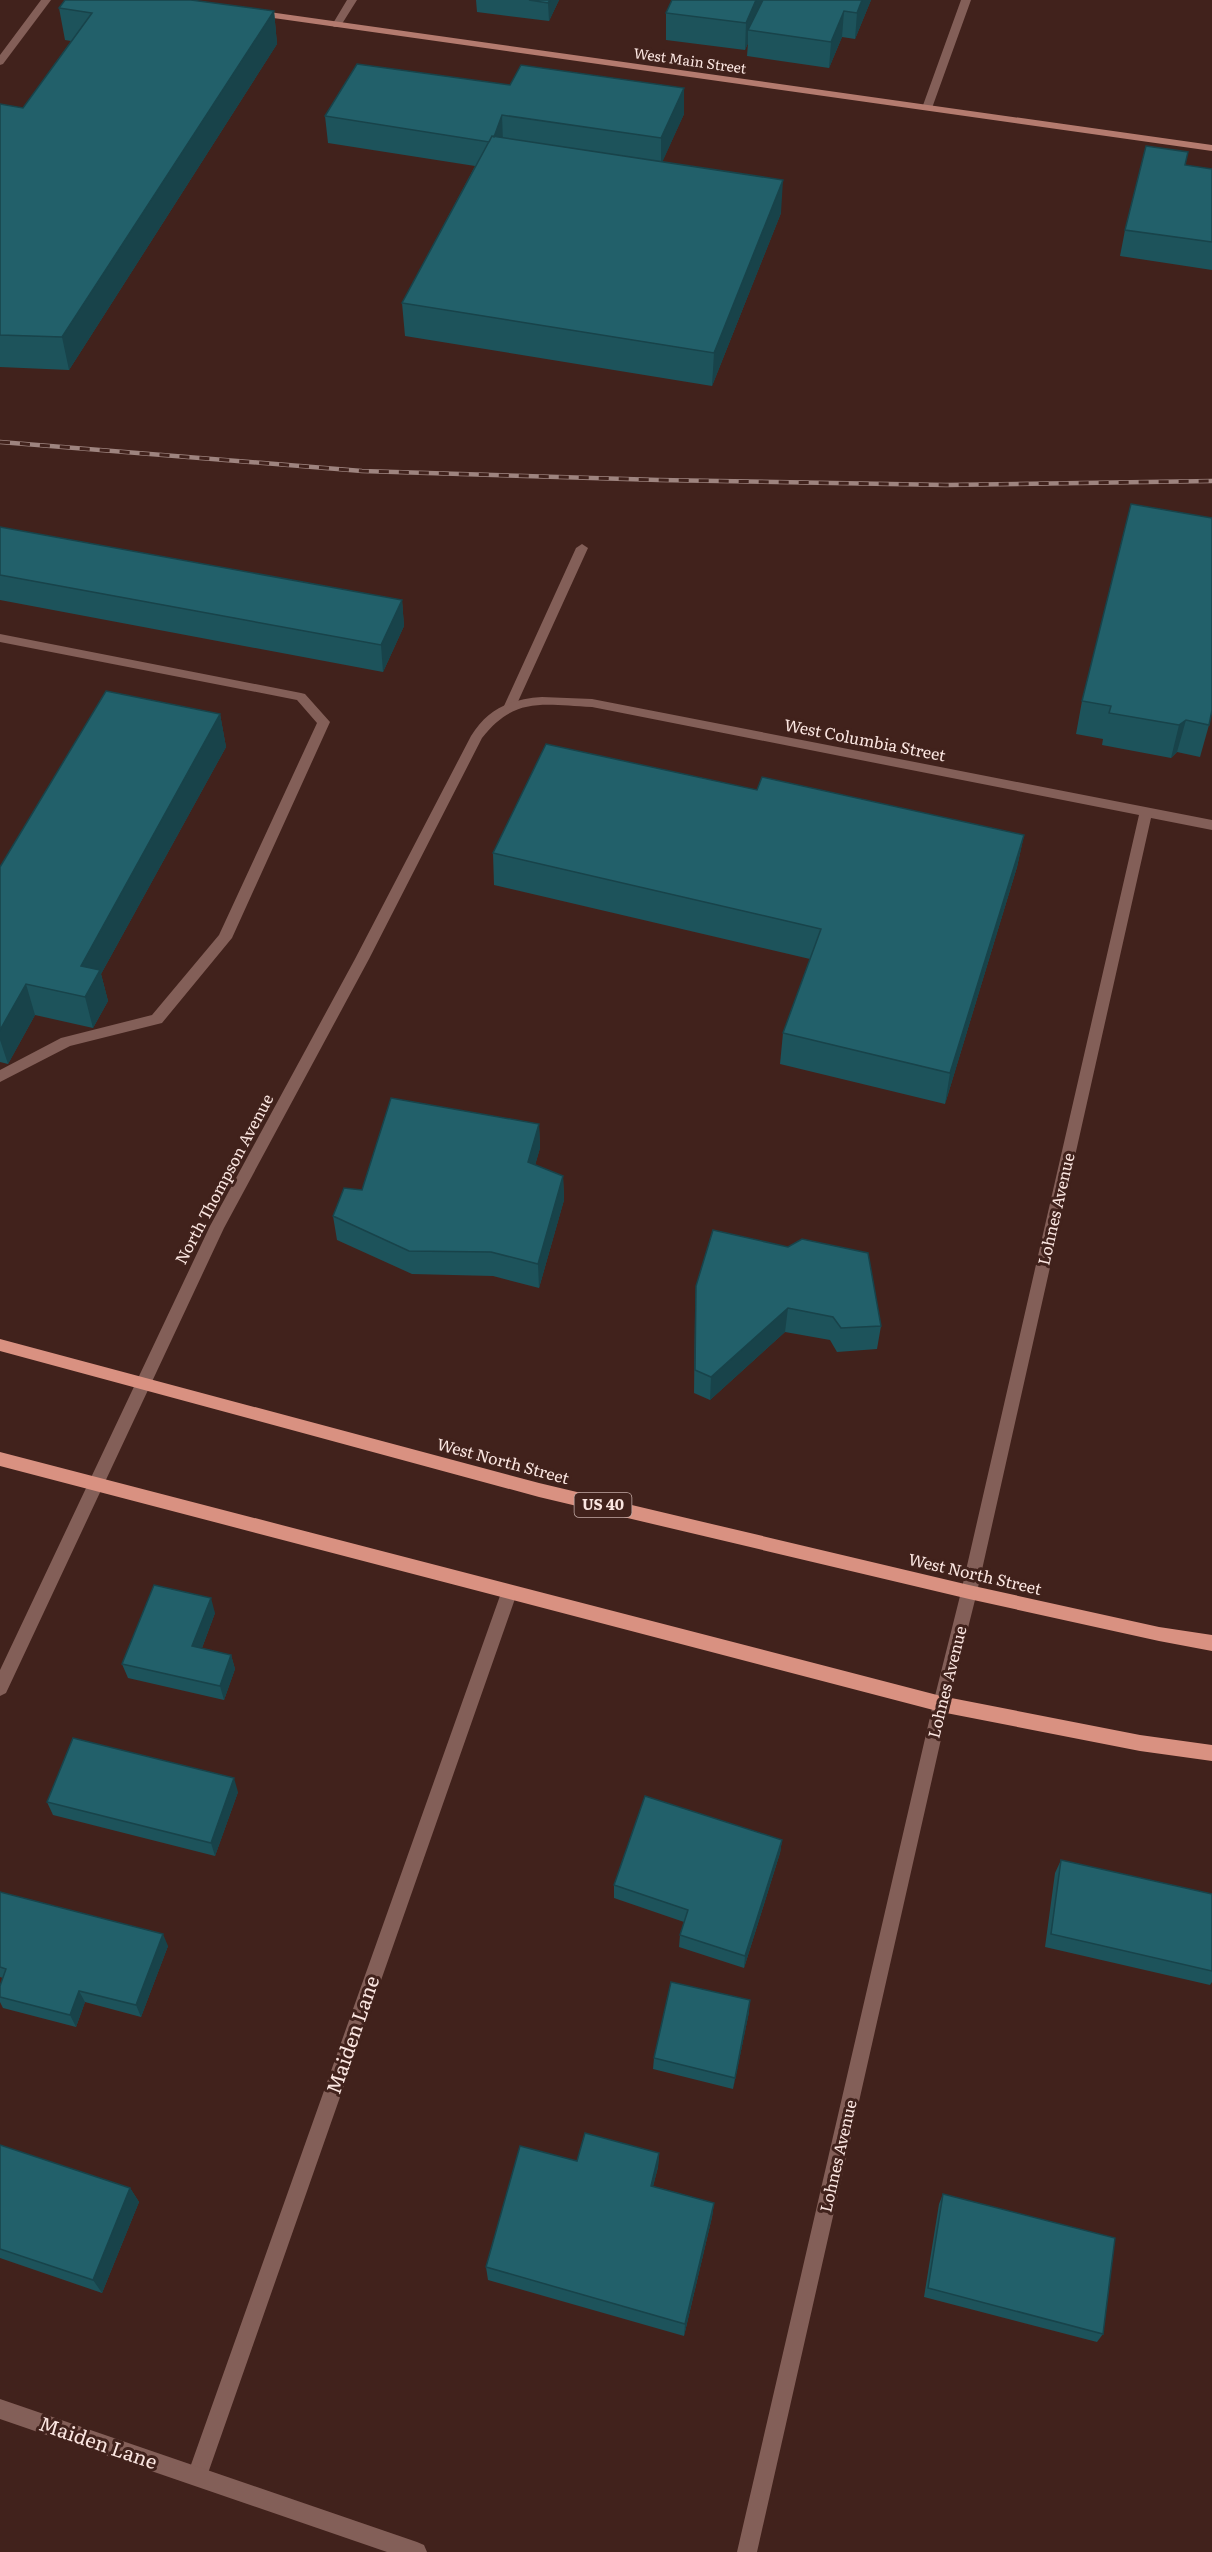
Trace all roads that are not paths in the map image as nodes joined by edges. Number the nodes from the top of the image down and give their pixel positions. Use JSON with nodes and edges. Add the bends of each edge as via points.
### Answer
{"nodes":[{"id":1,"x":46,"y":0,"type":"edge"},
{"id":2,"x":352,"y":0,"type":"edge"},
{"id":3,"x":966,"y":0,"type":"edge"},
{"id":4,"x":244,"y":11,"type":"edge"},
{"id":5,"x":337,"y":24,"type":"junction"},
{"id":6,"x":0,"y":62,"type":"edge"},
{"id":7,"x":927,"y":108,"type":"junction"},
{"id":8,"x":1212,"y":148,"type":"edge"},
{"id":9,"x":582,"y":548,"type":"dead end"},
{"id":10,"x":0,"y":638,"type":"edge"},
{"id":11,"x":510,"y":706,"type":"junction"},
{"id":12,"x":1146,"y":812,"type":"junction"},
{"id":13,"x":1212,"y":825,"type":"edge"},
{"id":14,"x":0,"y":1077,"type":"edge"},
{"id":15,"x":0,"y":1345,"type":"edge"},
{"id":16,"x":143,"y":1382,"type":"junction"},
{"id":17,"x":0,"y":1460,"type":"edge"},
{"id":18,"x":94,"y":1485,"type":"junction"},
{"id":19,"x":969,"y":1592,"type":"junction"},
{"id":20,"x":509,"y":1593,"type":"junction"},
{"id":21,"x":1212,"y":1643,"type":"edge"},
{"id":22,"x":0,"y":1688,"type":"edge"},
{"id":23,"x":941,"y":1704,"type":"junction"},
{"id":24,"x":1212,"y":1753,"type":"edge"},
{"id":25,"x":0,"y":2409,"type":"edge"},
{"id":26,"x":197,"y":2476,"type":"junction"},
{"id":27,"x":417,"y":2552,"type":"edge"},
{"id":28,"x":747,"y":2552,"type":"edge"}],
"edges":[{"from":1,"to":6,"type":"street"},
{"from":2,"to":5,"type":"street"},
{"from":3,"to":7,"type":"street"},
{"from":4,"to":5,"type":"street","name":"West Main Street"},
{"from":5,"to":7,"type":"street","name":"West Main Street"},
{"from":7,"to":8,"type":"street","name":"West Main Street"},
{"from":9,"to":11,"type":"street"},
{"from":10,"to":14,"type":"street","via":[[301,697],[324,722],[225,938],[157,1020],[66,1042]]},
{"from":11,"to":12,"type":"street","name":"West Columbia Street","via":[[539,701],[592,703]]},
{"from":11,"to":16,"type":"street","name":"North Thompson Avenue","via":[[494,716],[477,736],[217,1226]]},
{"from":12,"to":13,"type":"street","name":"West Columbia Street"},
{"from":12,"to":19,"type":"street","name":"Lohnes Avenue"},
{"from":15,"to":16,"type":"main road","name":"West North Street","number":"US 40"},
{"from":16,"to":18,"type":"street","name":"North Thompson Avenue"},
{"from":16,"to":19,"type":"main road","name":"West North Street","number":"US 40","via":[[539,1490]]},
{"from":17,"to":18,"type":"main road"},
{"from":18,"to":20,"type":"main road"},
{"from":18,"to":22,"type":"street","name":"North Thompson Avenue"},
{"from":19,"to":21,"type":"main road","name":"West North Street","number":"US 40"},
{"from":19,"to":23,"type":"street","name":"Lohnes Avenue"},
{"from":20,"to":23,"type":"main road"},
{"from":20,"to":26,"type":"street","name":"Maiden Lane"},
{"from":23,"to":24,"type":"main road"},
{"from":23,"to":28,"type":"street","name":"Lohnes Avenue"},
{"from":25,"to":26,"type":"street","name":"Maiden Lane"},
{"from":26,"to":27,"type":"street","name":"Maiden Lane"}]}
